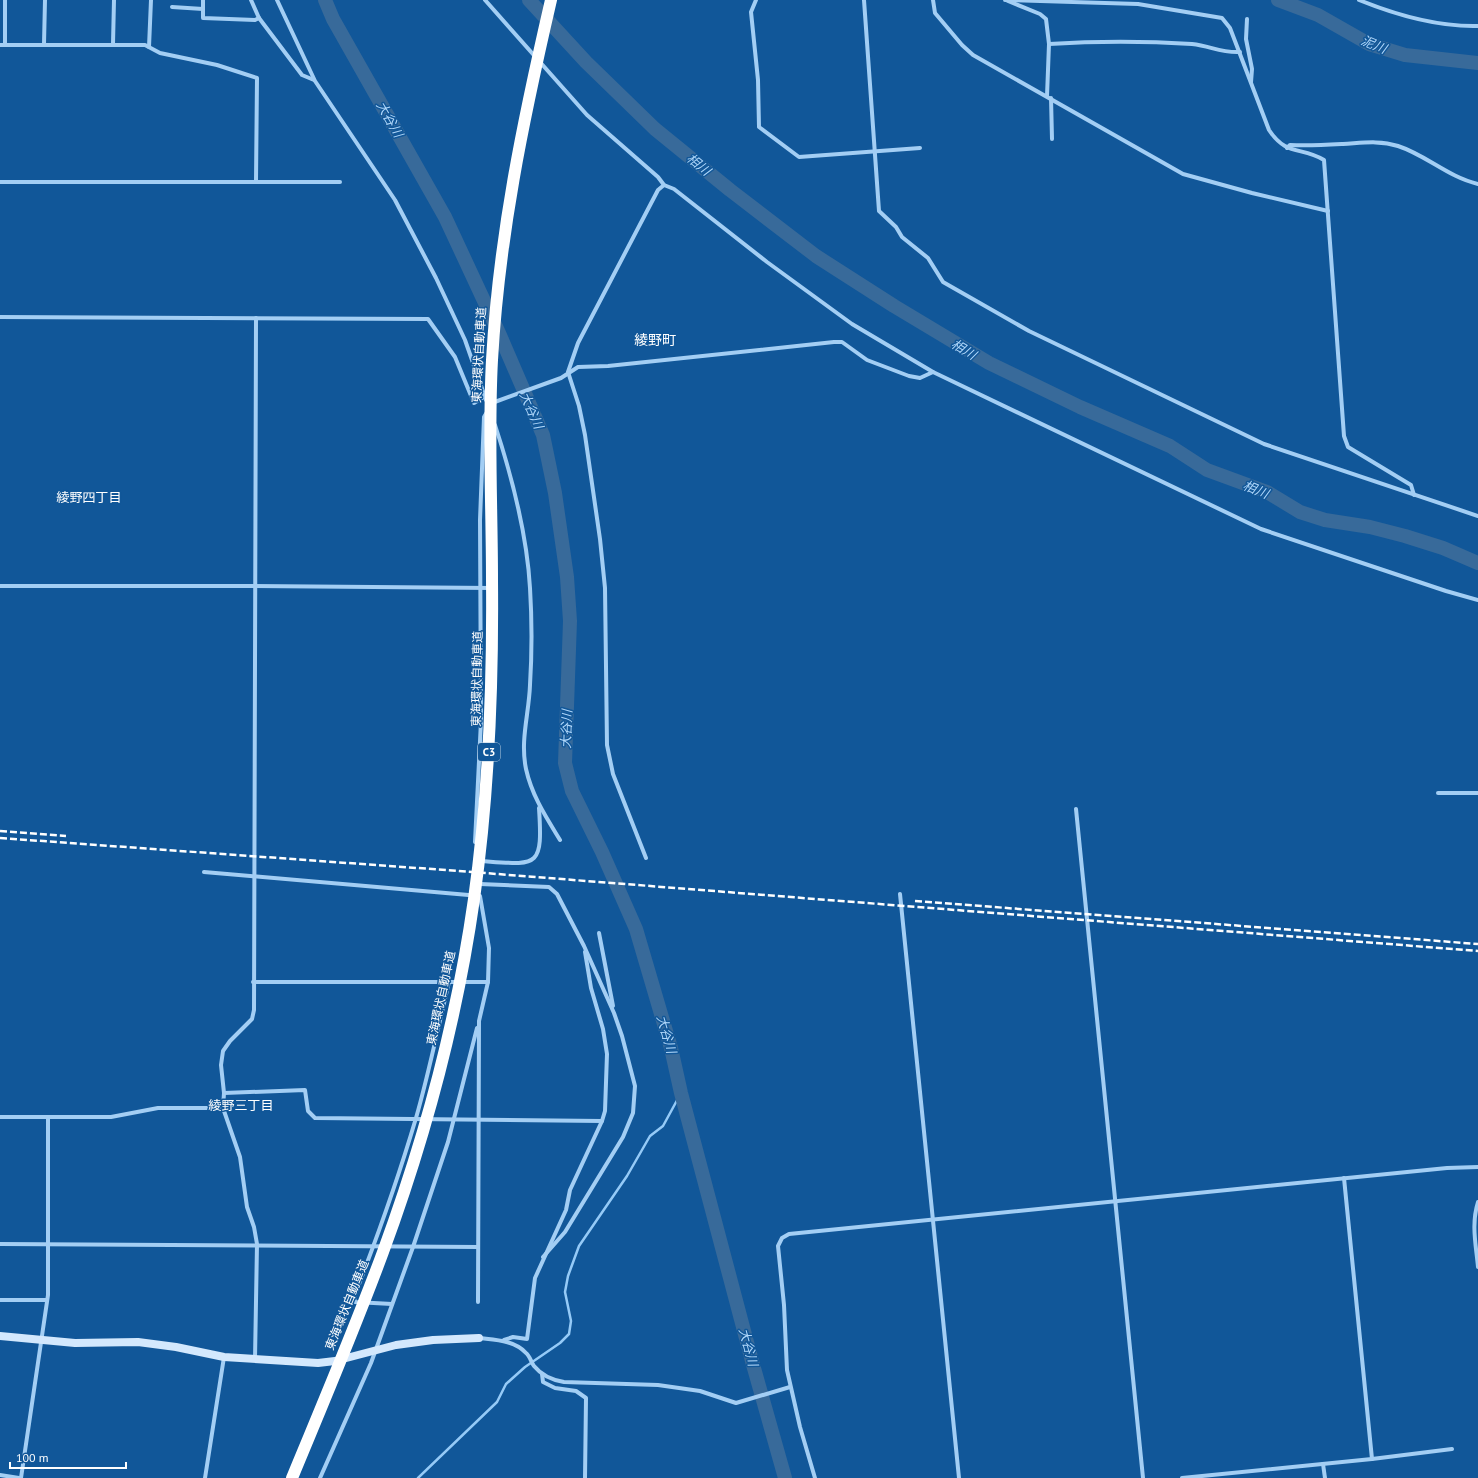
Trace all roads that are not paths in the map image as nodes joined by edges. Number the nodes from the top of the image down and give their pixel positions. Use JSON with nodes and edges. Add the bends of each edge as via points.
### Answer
{"nodes":[{"id":1,"x":5,"y":0,"type":"edge"},
{"id":2,"x":45,"y":0,"type":"edge"},
{"id":3,"x":114,"y":0,"type":"edge"},
{"id":4,"x":151,"y":0,"type":"edge"},
{"id":5,"x":203,"y":0,"type":"edge"},
{"id":6,"x":251,"y":0,"type":"edge"},
{"id":7,"x":278,"y":0,"type":"edge"},
{"id":8,"x":484,"y":0,"type":"edge"},
{"id":9,"x":551,"y":0,"type":"edge"},
{"id":10,"x":756,"y":0,"type":"edge"},
{"id":11,"x":864,"y":0,"type":"edge"},
{"id":12,"x":934,"y":0,"type":"edge"},
{"id":13,"x":1004,"y":0,"type":"edge"},
{"id":14,"x":1359,"y":0,"type":"edge"},
{"id":15,"x":172,"y":7,"type":"dead end"},
{"id":16,"x":203,"y":9,"type":"junction"},
{"id":17,"x":259,"y":18,"type":"junction"},
{"id":18,"x":1247,"y":19,"type":"dead end"},
{"id":19,"x":1478,"y":26,"type":"edge"},
{"id":20,"x":2,"y":44,"type":"edge"},
{"id":21,"x":44,"y":44,"type":"junction"},
{"id":22,"x":113,"y":44,"type":"junction"},
{"id":23,"x":1048,"y":44,"type":"junction"},
{"id":24,"x":149,"y":47,"type":"junction"},
{"id":25,"x":1240,"y":52,"type":"junction"},
{"id":26,"x":315,"y":80,"type":"junction"},
{"id":27,"x":1251,"y":84,"type":"junction"},
{"id":28,"x":1049,"y":97,"type":"junction"},
{"id":29,"x":1052,"y":139,"type":"dead end"},
{"id":30,"x":920,"y":148,"type":"dead end"},
{"id":31,"x":1287,"y":148,"type":"junction"},
{"id":32,"x":875,"y":152,"type":"junction"},
{"id":33,"x":256,"y":181,"type":"junction"},
{"id":34,"x":0,"y":182,"type":"edge"},
{"id":35,"x":340,"y":182,"type":"dead end"},
{"id":36,"x":1478,"y":184,"type":"edge"},
{"id":37,"x":664,"y":185,"type":"junction"},
{"id":38,"x":1328,"y":211,"type":"junction"},
{"id":39,"x":0,"y":317,"type":"edge"},
{"id":40,"x":256,"y":318,"type":"junction"},
{"id":41,"x":568,"y":372,"type":"junction"},
{"id":42,"x":932,"y":372,"type":"junction"},
{"id":43,"x":485,"y":396,"type":"junction"},
{"id":44,"x":488,"y":406,"type":"junction"},
{"id":45,"x":1414,"y":495,"type":"junction"},
{"id":46,"x":1478,"y":516,"type":"edge"},
{"id":47,"x":0,"y":586,"type":"edge"},
{"id":48,"x":254,"y":586,"type":"junction"},
{"id":49,"x":480,"y":588,"type":"junction"},
{"id":50,"x":498,"y":588,"type":"dead end"},
{"id":51,"x":1478,"y":600,"type":"edge"},
{"id":52,"x":1478,"y":793,"type":"edge"},
{"id":53,"x":1438,"y":794,"type":"dead end"},
{"id":54,"x":539,"y":806,"type":"junction"},
{"id":55,"x":1076,"y":809,"type":"dead end"},
{"id":56,"x":560,"y":840,"type":"dead end"},
{"id":57,"x":646,"y":858,"type":"dead end"},
{"id":58,"x":479,"y":861,"type":"junction"},
{"id":59,"x":204,"y":872,"type":"dead end"},
{"id":60,"x":254,"y":876,"type":"junction"},
{"id":61,"x":480,"y":884,"type":"junction"},
{"id":62,"x":900,"y":894,"type":"dead end"},
{"id":63,"x":480,"y":896,"type":"junction"},
{"id":64,"x":599,"y":933,"type":"dead end"},
{"id":65,"x":584,"y":946,"type":"junction"},
{"id":66,"x":253,"y":982,"type":"junction"},
{"id":67,"x":449,"y":982,"type":"junction"},
{"id":68,"x":488,"y":982,"type":"junction"},
{"id":69,"x":614,"y":1013,"type":"junction"},
{"id":70,"x":479,"y":1021,"type":"junction"},
{"id":71,"x":224,"y":1093,"type":"junction"},
{"id":72,"x":223,"y":1108,"type":"junction"},
{"id":73,"x":0,"y":1117,"type":"edge"},
{"id":74,"x":48,"y":1117,"type":"junction"},
{"id":75,"x":416,"y":1119,"type":"junction"},
{"id":76,"x":454,"y":1119,"type":"junction"},
{"id":77,"x":479,"y":1119,"type":"junction"},
{"id":78,"x":602,"y":1121,"type":"junction"},
{"id":79,"x":1478,"y":1167,"type":"edge"},
{"id":80,"x":1344,"y":1178,"type":"junction"},
{"id":81,"x":1115,"y":1201,"type":"junction"},
{"id":82,"x":1478,"y":1202,"type":"edge"},
{"id":83,"x":934,"y":1219,"type":"junction"},
{"id":84,"x":0,"y":1244,"type":"edge"},
{"id":85,"x":48,"y":1244,"type":"junction"},
{"id":86,"x":257,"y":1244,"type":"junction"},
{"id":87,"x":373,"y":1247,"type":"junction"},
{"id":88,"x":413,"y":1247,"type":"junction"},
{"id":89,"x":478,"y":1247,"type":"junction"},
{"id":90,"x":543,"y":1257,"type":"junction"},
{"id":91,"x":1478,"y":1267,"type":"edge"},
{"id":92,"x":0,"y":1300,"type":"edge"},
{"id":93,"x":47,"y":1300,"type":"junction"},
{"id":94,"x":478,"y":1302,"type":"dead end"},
{"id":95,"x":392,"y":1304,"type":"junction"},
{"id":96,"x":0,"y":1336,"type":"edge"},
{"id":97,"x":479,"y":1338,"type":"joint"},
{"id":98,"x":504,"y":1340,"type":"junction"},
{"id":99,"x":42,"y":1341,"type":"junction"},
{"id":100,"x":375,"y":1350,"type":"junction"},
{"id":101,"x":224,"y":1357,"type":"junction"},
{"id":102,"x":255,"y":1360,"type":"junction"},
{"id":103,"x":542,"y":1374,"type":"junction"},
{"id":104,"x":790,"y":1387,"type":"junction"},
{"id":105,"x":1452,"y":1449,"type":"dead end"},
{"id":106,"x":1372,"y":1459,"type":"junction"},
{"id":107,"x":1323,"y":1464,"type":"junction"},
{"id":108,"x":0,"y":1475,"type":"edge"},
{"id":109,"x":20,"y":1478,"type":"edge"},
{"id":110,"x":205,"y":1478,"type":"edge"},
{"id":111,"x":292,"y":1478,"type":"edge"},
{"id":112,"x":320,"y":1478,"type":"edge"},
{"id":113,"x":585,"y":1478,"type":"edge"},
{"id":114,"x":815,"y":1478,"type":"edge"},
{"id":115,"x":959,"y":1478,"type":"edge"},
{"id":116,"x":1142,"y":1478,"type":"edge"},
{"id":117,"x":1182,"y":1478,"type":"edge"},
{"id":118,"x":1325,"y":1478,"type":"edge"}],
"edges":[{"from":1,"to":20,"type":"street"},
{"from":2,"to":21,"type":"street"},
{"from":3,"to":22,"type":"street"},
{"from":4,"to":24,"type":"street"},
{"from":5,"to":16,"type":"street"},
{"from":6,"to":17,"type":"street"},
{"from":7,"to":26,"type":"street"},
{"from":8,"to":37,"type":"street","via":[[587,116]]},
{"from":9,"to":111,"type":"highway","name":"東海環状自動車道","number":"C3","bridge":true,"via":[[514,172],[497,291],[490,430],[492,583],[489,748],[482,833],[464,956],[438,1078],[404,1192],[380,1260]]},
{"from":10,"to":32,"type":"street","via":[[751,12],[758,80],[759,127],[799,157]]},
{"from":11,"to":32,"type":"street"},
{"from":12,"to":28,"type":"street","via":[[934,13],[973,55]]},
{"from":13,"to":23,"type":"street","via":[[1040,14],[1046,19]]},
{"from":13,"to":25,"type":"street","via":[[1138,4],[1207,14],[1222,18],[1230,28]]},
{"from":14,"to":19,"type":"street","via":[[1426,21],[1463,27]]},
{"from":15,"to":16,"type":"street"},
{"from":16,"to":17,"type":"street","via":[[203,18]]},
{"from":17,"to":26,"type":"street","via":[[302,75]]},
{"from":18,"to":27,"type":"street","via":[[1246,39],[1252,69]]},
{"from":20,"to":21,"type":"street"},
{"from":21,"to":22,"type":"street"},
{"from":22,"to":24,"type":"street"},
{"from":23,"to":25,"type":"street","via":[[1137,41],[1200,45],[1218,51]]},
{"from":23,"to":28,"type":"street"},
{"from":24,"to":33,"type":"street","via":[[160,53],[217,65],[257,78]]},
{"from":25,"to":27,"type":"street"},
{"from":26,"to":43,"type":"street","via":[[395,200],[454,315]]},
{"from":27,"to":31,"type":"street","via":[[1269,130],[1276,141]]},
{"from":28,"to":29,"type":"street"},
{"from":28,"to":38,"type":"street","via":[[1183,174]]},
{"from":30,"to":32,"type":"street"},
{"from":31,"to":36,"type":"street","via":[[1290,145],[1316,146],[1375,141],[1412,151],[1453,176]]},
{"from":31,"to":38,"type":"street","via":[[1324,160]]},
{"from":32,"to":45,"type":"street","via":[[880,211],[902,237],[928,258],[944,282],[1029,331],[1264,444]]},
{"from":33,"to":34,"type":"street"},
{"from":33,"to":35,"type":"street"},
{"from":37,"to":41,"type":"street","via":[[658,190],[578,343]]},
{"from":37,"to":42,"type":"street","via":[[674,189],[852,324]]},
{"from":38,"to":45,"type":"street","via":[[1344,436],[1348,447],[1411,485]]},
{"from":39,"to":40,"type":"street"},
{"from":40,"to":43,"type":"street","via":[[428,319],[455,357],[474,403]]},
{"from":40,"to":48,"type":"street"},
{"from":41,"to":42,"type":"street","via":[[578,366],[608,366],[842,342],[867,360],[909,376],[920,378]]},
{"from":41,"to":44,"type":"street","via":[[561,378]]},
{"from":41,"to":57,"type":"street","via":[[585,435],[600,539],[604,588],[607,745],[613,774]]},
{"from":42,"to":51,"type":"street","via":[[1261,529]]},
{"from":43,"to":44,"type":"street"},
{"from":44,"to":49,"type":"street","via":[[484,417],[482,452]]},
{"from":44,"to":54,"type":"street","via":[[499,439],[526,549],[530,588],[530,686],[523,743],[526,769]]},
{"from":45,"to":46,"type":"street"},
{"from":47,"to":48,"type":"street"},
{"from":48,"to":49,"type":"street"},
{"from":48,"to":60,"type":"street"},
{"from":49,"to":50,"type":"street"},
{"from":49,"to":58,"type":"street","via":[[481,722],[475,841]]},
{"from":52,"to":53,"type":"street"},
{"from":54,"to":56,"type":"street"},
{"from":54,"to":58,"type":"street","via":[[541,842],[538,854],[531,861],[518,864]]},
{"from":55,"to":81,"type":"street"},
{"from":58,"to":61,"type":"street"},
{"from":59,"to":60,"type":"street"},
{"from":60,"to":63,"type":"street"},
{"from":60,"to":66,"type":"street"},
{"from":61,"to":63,"type":"street"},
{"from":61,"to":65,"type":"street","via":[[549,887],[557,894]]},
{"from":62,"to":83,"type":"street"},
{"from":63,"to":68,"type":"street","via":[[489,948]]},
{"from":64,"to":69,"type":"street"},
{"from":65,"to":69,"type":"street"},
{"from":65,"to":78,"type":"street","via":[[607,1054],[605,1111]]},
{"from":66,"to":67,"type":"street"},
{"from":66,"to":71,"type":"street","via":[[252,1019],[223,1051],[221,1065]]},
{"from":67,"to":68,"type":"street"},
{"from":67,"to":75,"type":"street"},
{"from":68,"to":70,"type":"street"},
{"from":69,"to":90,"type":"street","via":[[634,1086],[633,1113],[624,1137],[565,1232]]},
{"from":70,"to":76,"type":"street"},
{"from":70,"to":77,"type":"street"},
{"from":71,"to":72,"type":"street"},
{"from":71,"to":75,"type":"street","via":[[305,1090],[308,1111],[315,1118]]},
{"from":72,"to":74,"type":"street","via":[[158,1108],[112,1117]]},
{"from":72,"to":86,"type":"street","via":[[240,1156],[247,1207]]},
{"from":73,"to":74,"type":"street"},
{"from":74,"to":85,"type":"street"},
{"from":75,"to":76,"type":"street"},
{"from":75,"to":87,"type":"street"},
{"from":76,"to":77,"type":"street"},
{"from":76,"to":88,"type":"street"},
{"from":77,"to":78,"type":"street"},
{"from":77,"to":89,"type":"street"},
{"from":78,"to":90,"type":"street","via":[[570,1190],[566,1210]]},
{"from":79,"to":80,"type":"street"},
{"from":80,"to":81,"type":"street"},
{"from":80,"to":106,"type":"street"},
{"from":81,"to":83,"type":"street"},
{"from":81,"to":116,"type":"street"},
{"from":82,"to":91,"type":"street","via":[[1474,1214]]},
{"from":83,"to":104,"type":"street","via":[[790,1234],[782,1238],[778,1246]]},
{"from":83,"to":115,"type":"street"},
{"from":84,"to":85,"type":"street"},
{"from":85,"to":86,"type":"street"},
{"from":85,"to":93,"type":"street"},
{"from":86,"to":87,"type":"street"},
{"from":86,"to":102,"type":"street"},
{"from":87,"to":88,"type":"street"},
{"from":87,"to":95,"type":"street","via":[[354,1297],[356,1302]]},
{"from":88,"to":89,"type":"street"},
{"from":88,"to":95,"type":"street"},
{"from":89,"to":94,"type":"street"},
{"from":90,"to":98,"type":"street","via":[[535,1278],[527,1339],[513,1337]]},
{"from":92,"to":93,"type":"street"},
{"from":93,"to":99,"type":"street"},
{"from":95,"to":100,"type":"street"},
{"from":96,"to":99,"type":"street"},
{"from":97,"to":98,"type":"street"},
{"from":97,"to":100,"type":"street","via":[[434,1340]]},
{"from":98,"to":103,"type":"street","via":[[526,1352]]},
{"from":99,"to":101,"type":"street","via":[[138,1342]]},
{"from":99,"to":109,"type":"street"},
{"from":100,"to":102,"type":"street","via":[[318,1363]]},
{"from":100,"to":112,"type":"street"},
{"from":101,"to":102,"type":"street"},
{"from":101,"to":110,"type":"street"},
{"from":103,"to":104,"type":"street","via":[[564,1382],[658,1385],[700,1391],[736,1403]]},
{"from":103,"to":113,"type":"street","via":[[543,1382],[555,1388],[576,1391],[586,1398]]},
{"from":104,"to":114,"type":"street"},
{"from":105,"to":106,"type":"street"},
{"from":106,"to":107,"type":"street"},
{"from":107,"to":117,"type":"street"},
{"from":107,"to":118,"type":"street"},
{"from":108,"to":109,"type":"street"}]}
